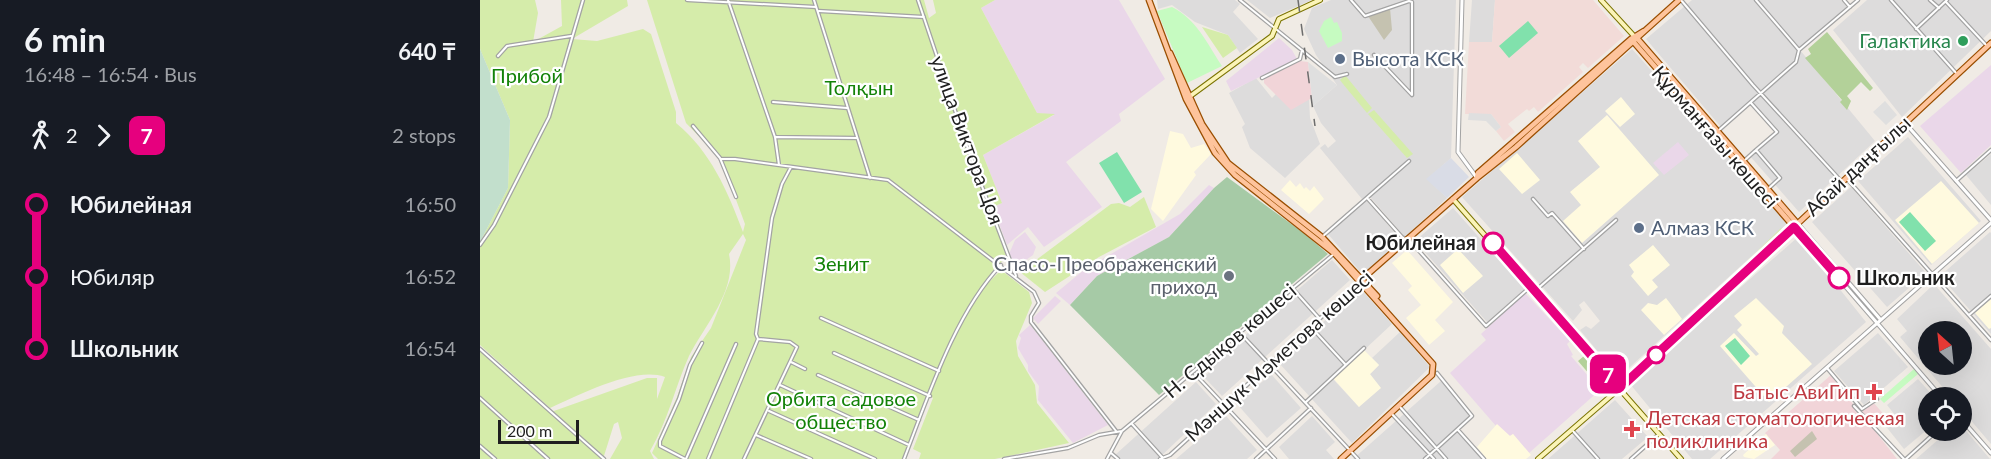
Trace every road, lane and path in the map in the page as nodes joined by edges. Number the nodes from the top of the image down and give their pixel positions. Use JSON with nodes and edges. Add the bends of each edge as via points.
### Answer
{"nodes":[{"id":1,"x":583,"y":0,"type":"edge"},
{"id":2,"x":687,"y":0,"type":"edge"},
{"id":3,"x":814,"y":0,"type":"edge"},
{"id":4,"x":918,"y":0,"type":"edge"},
{"id":5,"x":1150,"y":0,"type":"edge"},
{"id":6,"x":1240,"y":0,"type":"edge"},
{"id":7,"x":1320,"y":0,"type":"edge"},
{"id":8,"x":1351,"y":0,"type":"edge"},
{"id":9,"x":1462,"y":0,"type":"edge"},
{"id":10,"x":1601,"y":0,"type":"edge"},
{"id":11,"x":1680,"y":0,"type":"edge"},
{"id":12,"x":1756,"y":0,"type":"edge"},
{"id":13,"x":1844,"y":0,"type":"edge"},
{"id":14,"x":1858,"y":0,"type":"edge"},
{"id":15,"x":1891,"y":0,"type":"edge"},
{"id":16,"x":1930,"y":0,"type":"edge"},
{"id":17,"x":1946,"y":1,"type":"edge"},
{"id":18,"x":729,"y":2,"type":"edge"},
{"id":19,"x":1850,"y":8,"type":"junction"},
{"id":20,"x":1939,"y":8,"type":"junction"},
{"id":21,"x":817,"y":9,"type":"junction"},
{"id":22,"x":924,"y":17,"type":"junction"},
{"id":23,"x":1279,"y":19,"type":"junction"},
{"id":24,"x":1269,"y":22,"type":"junction"},
{"id":25,"x":1276,"y":27,"type":"junction"},
{"id":26,"x":1916,"y":29,"type":"junction"},
{"id":27,"x":1282,"y":32,"type":"junction"},
{"id":28,"x":571,"y":36,"type":"junction"},
{"id":29,"x":1272,"y":36,"type":"junction"},
{"id":30,"x":1634,"y":40,"type":"junction"},
{"id":31,"x":1989,"y":44,"type":"edge"},
{"id":32,"x":1302,"y":50,"type":"junction"},
{"id":33,"x":1799,"y":50,"type":"junction"},
{"id":34,"x":1374,"y":55,"type":"dead end"},
{"id":35,"x":498,"y":56,"type":"dead end"},
{"id":36,"x":1347,"y":74,"type":"dead end"},
{"id":37,"x":1957,"y":74,"type":"junction"},
{"id":38,"x":1262,"y":78,"type":"dead end"},
{"id":39,"x":1762,"y":93,"type":"junction"},
{"id":40,"x":1188,"y":98,"type":"junction"},
{"id":41,"x":773,"y":102,"type":"dead end"},
{"id":42,"x":1751,"y":103,"type":"junction"},
{"id":43,"x":847,"y":108,"type":"junction"},
{"id":44,"x":1700,"y":116,"type":"junction"},
{"id":45,"x":1905,"y":123,"type":"junction"},
{"id":46,"x":693,"y":126,"type":"dead end"},
{"id":47,"x":1718,"y":132,"type":"junction"},
{"id":48,"x":775,"y":137,"type":"junction"},
{"id":49,"x":857,"y":138,"type":"junction"},
{"id":50,"x":1756,"y":150,"type":"junction"},
{"id":51,"x":1991,"y":150,"type":"edge"},
{"id":52,"x":721,"y":159,"type":"junction"},
{"id":53,"x":1409,"y":161,"type":"dead end"},
{"id":54,"x":1741,"y":163,"type":"junction"},
{"id":55,"x":779,"y":165,"type":"junction"},
{"id":56,"x":791,"y":167,"type":"junction"},
{"id":57,"x":870,"y":178,"type":"junction"},
{"id":58,"x":1477,"y":178,"type":"junction"},
{"id":59,"x":1844,"y":180,"type":"junction"},
{"id":60,"x":1956,"y":181,"type":"junction"},
{"id":61,"x":1767,"y":189,"type":"junction"},
{"id":62,"x":736,"y":196,"type":"dead end"},
{"id":63,"x":1368,"y":199,"type":"junction"},
{"id":64,"x":1453,"y":199,"type":"junction"},
{"id":65,"x":1533,"y":199,"type":"dead end"},
{"id":66,"x":1616,"y":220,"type":"dead end"},
{"id":67,"x":1991,"y":221,"type":"edge"},
{"id":68,"x":1298,"y":222,"type":"junction"},
{"id":69,"x":1796,"y":225,"type":"junction"},
{"id":70,"x":1322,"y":237,"type":"junction"},
{"id":71,"x":1408,"y":240,"type":"junction"},
{"id":72,"x":480,"y":245,"type":"edge"},
{"id":73,"x":1584,"y":249,"type":"junction"},
{"id":74,"x":1336,"y":252,"type":"junction"},
{"id":75,"x":1000,"y":265,"type":"junction"},
{"id":76,"x":1932,"y":274,"type":"junction"},
{"id":77,"x":1017,"y":279,"type":"junction"},
{"id":78,"x":1361,"y":280,"type":"junction"},
{"id":79,"x":1531,"y":286,"type":"junction"},
{"id":80,"x":1293,"y":289,"type":"junction"},
{"id":81,"x":1535,"y":291,"type":"junction"},
{"id":82,"x":1991,"y":296,"type":"edge"},
{"id":83,"x":1969,"y":315,"type":"junction"},
{"id":84,"x":821,"y":318,"type":"dead end"},
{"id":85,"x":1319,"y":318,"type":"junction"},
{"id":86,"x":1879,"y":321,"type":"junction"},
{"id":87,"x":1310,"y":327,"type":"junction"},
{"id":88,"x":1241,"y":333,"type":"junction"},
{"id":89,"x":758,"y":339,"type":"junction"},
{"id":90,"x":1991,"y":340,"type":"edge"},
{"id":91,"x":702,"y":343,"type":"dead end"},
{"id":92,"x":736,"y":344,"type":"dead end"},
{"id":93,"x":1364,"y":348,"type":"dead end"},
{"id":94,"x":480,"y":349,"type":"edge"},
{"id":95,"x":834,"y":353,"type":"dead end"},
{"id":96,"x":790,"y":362,"type":"junction"},
{"id":97,"x":1269,"y":364,"type":"junction"},
{"id":98,"x":1346,"y":365,"type":"junction"},
{"id":99,"x":1827,"y":368,"type":"junction"},
{"id":100,"x":805,"y":369,"type":"dead end"},
{"id":101,"x":940,"y":371,"type":"junction"},
{"id":102,"x":1436,"y":372,"type":"junction"},
{"id":103,"x":1194,"y":373,"type":"junction"},
{"id":104,"x":818,"y":375,"type":"dead end"},
{"id":105,"x":780,"y":386,"type":"junction"},
{"id":106,"x":1933,"y":387,"type":"edge"},
{"id":107,"x":1620,"y":388,"type":"junction"},
{"id":108,"x":930,"y":396,"type":"junction"},
{"id":109,"x":480,"y":398,"type":"edge"},
{"id":110,"x":1877,"y":399,"type":"dead end"},
{"id":111,"x":1306,"y":402,"type":"junction"},
{"id":112,"x":1225,"y":405,"type":"junction"},
{"id":113,"x":1854,"y":406,"type":"dead end"},
{"id":114,"x":1311,"y":407,"type":"junction"},
{"id":115,"x":1400,"y":407,"type":"junction"},
{"id":116,"x":768,"y":411,"type":"junction"},
{"id":117,"x":1392,"y":414,"type":"junction"},
{"id":118,"x":919,"y":420,"type":"junction"},
{"id":119,"x":1132,"y":424,"type":"junction"},
{"id":120,"x":1458,"y":430,"type":"junction"},
{"id":121,"x":1572,"y":430,"type":"junction"},
{"id":122,"x":1116,"y":431,"type":"junction"},
{"id":123,"x":1122,"y":431,"type":"junction"},
{"id":124,"x":1972,"y":431,"type":"edge"},
{"id":125,"x":1659,"y":434,"type":"junction"},
{"id":126,"x":756,"y":435,"type":"junction"},
{"id":127,"x":1925,"y":441,"type":"edge"},
{"id":128,"x":909,"y":445,"type":"junction"},
{"id":129,"x":480,"y":446,"type":"edge"},
{"id":130,"x":1437,"y":448,"type":"junction"},
{"id":131,"x":1266,"y":449,"type":"junction"},
{"id":132,"x":1351,"y":451,"type":"junction"},
{"id":133,"x":488,"y":453,"type":"junction"},
{"id":134,"x":1111,"y":453,"type":"junction"},
{"id":135,"x":1991,"y":453,"type":"edge"},
{"id":136,"x":1430,"y":455,"type":"junction"},
{"id":137,"x":1167,"y":456,"type":"junction"},
{"id":138,"x":1161,"y":458,"type":"edge"},
{"id":139,"x":489,"y":459,"type":"edge"},
{"id":140,"x":495,"y":459,"type":"edge"},
{"id":141,"x":548,"y":459,"type":"edge"},
{"id":142,"x":604,"y":459,"type":"edge"},
{"id":143,"x":685,"y":459,"type":"edge"},
{"id":144,"x":708,"y":459,"type":"edge"},
{"id":145,"x":744,"y":459,"type":"edge"},
{"id":146,"x":811,"y":459,"type":"edge"},
{"id":147,"x":875,"y":459,"type":"edge"},
{"id":148,"x":904,"y":459,"type":"edge"},
{"id":149,"x":1004,"y":459,"type":"edge"},
{"id":150,"x":1107,"y":459,"type":"edge"},
{"id":151,"x":1118,"y":459,"type":"edge"},
{"id":152,"x":1170,"y":459,"type":"edge"},
{"id":153,"x":1256,"y":459,"type":"edge"},
{"id":154,"x":1275,"y":459,"type":"edge"},
{"id":155,"x":1342,"y":459,"type":"edge"},
{"id":156,"x":1358,"y":459,"type":"edge"},
{"id":157,"x":1425,"y":459,"type":"edge"},
{"id":158,"x":1434,"y":459,"type":"edge"},
{"id":159,"x":1446,"y":459,"type":"edge"},
{"id":160,"x":1484,"y":459,"type":"edge"},
{"id":161,"x":1538,"y":459,"type":"edge"},
{"id":162,"x":1598,"y":459,"type":"edge"},
{"id":163,"x":1631,"y":459,"type":"edge"},
{"id":164,"x":1681,"y":459,"type":"edge"},
{"id":165,"x":1723,"y":459,"type":"edge"},
{"id":166,"x":1905,"y":459,"type":"edge"}],
"edges":[{"from":1,"to":28,"type":"street"},
{"from":2,"to":18,"type":"street"},
{"from":3,"to":21,"type":"street"},
{"from":4,"to":22,"type":"street","name":"улица Виктора Цоя"},
{"from":5,"to":40,"type":"main road"},
{"from":6,"to":24,"type":"street"},
{"from":7,"to":23,"type":"main road"},
{"from":8,"to":34,"type":"street","via":[[1365,16],[1412,2],[1412,96]]},
{"from":9,"to":58,"type":"street","via":[[1458,152]]},
{"from":10,"to":30,"type":"main road","name":"Құрманғазы көшесі"},
{"from":11,"to":30,"type":"main road","name":"Мәншүк Мәметова көшесі"},
{"from":11,"to":39,"type":"street"},
{"from":12,"to":33,"type":"street"},
{"from":13,"to":19,"type":"street"},
{"from":14,"to":19,"type":"street"},
{"from":15,"to":26,"type":"street"},
{"from":16,"to":20,"type":"street"},
{"from":17,"to":20,"type":"street"},
{"from":17,"to":31,"type":"street"},
{"from":18,"to":21,"type":"street"},
{"from":18,"to":48,"type":"street"},
{"from":19,"to":33,"type":"street"},
{"from":20,"to":26,"type":"street"},
{"from":21,"to":22,"type":"street"},
{"from":21,"to":43,"type":"street"},
{"from":22,"to":77,"type":"street","name":"улица Виктора Цоя"},
{"from":23,"to":24,"type":"street"},
{"from":23,"to":25,"type":"main road"},
{"from":24,"to":25,"type":"street"},
{"from":25,"to":27,"type":"street"},
{"from":25,"to":29,"type":"main road"},
{"from":26,"to":37,"type":"street"},
{"from":27,"to":29,"type":"street"},
{"from":27,"to":32,"type":"street"},
{"from":28,"to":35,"type":"street","via":[[507,46]]},
{"from":28,"to":72,"type":"street","via":[[549,117]]},
{"from":29,"to":40,"type":"main road"},
{"from":30,"to":44,"type":"main road","name":"Құрманғазы көшесі"},
{"from":30,"to":58,"type":"main road","name":"Мәншүк Мәметова көшесі","via":[[1478,173]]},
{"from":31,"to":37,"type":"main road","name":"Абай даңғылы"},
{"from":32,"to":36,"type":"street","via":[[1335,76]]},
{"from":32,"to":38,"type":"street","via":[[1300,59]]},
{"from":33,"to":39,"type":"street","via":[[1797,62]]},
{"from":37,"to":45,"type":"main road","name":"Абай даңғылы"},
{"from":39,"to":42,"type":"street"},
{"from":39,"to":59,"type":"street"},
{"from":40,"to":68,"type":"main road","via":[[1228,163]]},
{"from":41,"to":43,"type":"street"},
{"from":42,"to":47,"type":"street"},
{"from":42,"to":50,"type":"street","via":[[1777,132]]},
{"from":43,"to":49,"type":"street"},
{"from":44,"to":47,"type":"main road","name":"Құрманғазы көшесі"},
{"from":44,"to":54,"type":"main road","name":"Құрманғазы көшесі"},
{"from":45,"to":59,"type":"main road","name":"Абай даңғылы"},
{"from":45,"to":60,"type":"street"},
{"from":46,"to":52,"type":"street"},
{"from":47,"to":54,"type":"main road","name":"Құрманғазы көшесі"},
{"from":48,"to":49,"type":"street"},
{"from":48,"to":55,"type":"street"},
{"from":49,"to":57,"type":"street"},
{"from":50,"to":54,"type":"street"},
{"from":50,"to":61,"type":"street","via":[[1780,178]]},
{"from":51,"to":60,"type":"street"},
{"from":52,"to":55,"type":"street"},
{"from":52,"to":62,"type":"street"},
{"from":53,"to":63,"type":"street"},
{"from":54,"to":61,"type":"main road","name":"Құрманғазы көшесі"},
{"from":54,"to":69,"type":"main road","name":"Құрманғазы көшесі"},
{"from":55,"to":56,"type":"street"},
{"from":56,"to":57,"type":"street"},
{"from":56,"to":89,"type":"street","via":[[772,218],[760,287]]},
{"from":57,"to":75,"type":"street","via":[[892,182]]},
{"from":58,"to":64,"type":"main road","name":"Мәншүк Мәметова көшесі"},
{"from":59,"to":69,"type":"main road","name":"Абай даңғылы"},
{"from":59,"to":76,"type":"street"},
{"from":60,"to":67,"type":"street"},
{"from":61,"to":69,"type":"main road","name":"Құрманғазы көшесі"},
{"from":63,"to":70,"type":"street"},
{"from":63,"to":71,"type":"street"},
{"from":64,"to":71,"type":"main road","name":"Мәншүк Мәметова көшесі"},
{"from":64,"to":79,"type":"main road"},
{"from":65,"to":73,"type":"street","via":[[1548,216],[1552,213]]},
{"from":66,"to":73,"type":"street"},
{"from":67,"to":76,"type":"street"},
{"from":68,"to":70,"type":"main road"},
{"from":68,"to":74,"type":"main road"},
{"from":69,"to":86,"type":"street"},
{"from":69,"to":107,"type":"main road","name":"Абай даңғылы"},
{"from":70,"to":74,"type":"main road"},
{"from":71,"to":78,"type":"main road","name":"Мәншүк Мәметова көшесі"},
{"from":71,"to":79,"type":"street","via":[[1486,326]]},
{"from":73,"to":81,"type":"street"},
{"from":74,"to":78,"type":"main road"},
{"from":74,"to":80,"type":"street","name":"Н. Сдықов көшесі"},
{"from":75,"to":77,"type":"street"},
{"from":75,"to":101,"type":"street","via":[[975,298]]},
{"from":76,"to":83,"type":"street"},
{"from":76,"to":86,"type":"street"},
{"from":77,"to":122,"type":"street","via":[[1039,299],[1031,322]]},
{"from":78,"to":85,"type":"street","name":"Мәншүк Мәметова көшесі"},
{"from":78,"to":102,"type":"main road"},
{"from":79,"to":81,"type":"main road"},
{"from":80,"to":85,"type":"street"},
{"from":80,"to":88,"type":"street","name":"Н. Сдықов көшесі"},
{"from":81,"to":107,"type":"main road"},
{"from":82,"to":83,"type":"street"},
{"from":83,"to":90,"type":"street"},
{"from":84,"to":101,"type":"street"},
{"from":85,"to":87,"type":"street","name":"Мәншүк Мәметова көшесі"},
{"from":86,"to":99,"type":"street"},
{"from":86,"to":106,"type":"street"},
{"from":87,"to":97,"type":"street","name":"Мәншүк Мәметова көшесі"},
{"from":87,"to":98,"type":"street"},
{"from":88,"to":97,"type":"street"},
{"from":88,"to":103,"type":"street","name":"Н. Сдықов көшесі"},
{"from":89,"to":96,"type":"street","via":[[790,342],[797,347]]},
{"from":89,"to":144,"type":"street"},
{"from":91,"to":143,"type":"street","via":[[660,441],[664,450]]},
{"from":92,"to":143,"type":"street"},
{"from":93,"to":98,"type":"street"},
{"from":94,"to":142,"type":"street"},
{"from":95,"to":108,"type":"street"},
{"from":96,"to":100,"type":"street"},
{"from":96,"to":105,"type":"street"},
{"from":97,"to":111,"type":"street"},
{"from":97,"to":112,"type":"street","name":"Мәншүк Мәметова көшесі"},
{"from":98,"to":111,"type":"street"},
{"from":99,"to":110,"type":"street","via":[[1862,409]]},
{"from":99,"to":165,"type":"street"},
{"from":101,"to":108,"type":"street"},
{"from":102,"to":115,"type":"main road"},
{"from":102,"to":120,"type":"street","via":[[1472,416]]},
{"from":103,"to":112,"type":"street"},
{"from":103,"to":119,"type":"street","name":"Н. Сдықов көшесі"},
{"from":104,"to":118,"type":"street"},
{"from":105,"to":116,"type":"street"},
{"from":105,"to":128,"type":"street"},
{"from":107,"to":121,"type":"main road","name":"Абай даңғылы"},
{"from":107,"to":125,"type":"main road"},
{"from":108,"to":118,"type":"street"},
{"from":109,"to":141,"type":"street"},
{"from":111,"to":114,"type":"street"},
{"from":112,"to":131,"type":"street"},
{"from":112,"to":137,"type":"street","name":"Мәншүк Мәметова көшесі"},
{"from":113,"to":166,"type":"street"},
{"from":114,"to":131,"type":"street"},
{"from":114,"to":132,"type":"street"},
{"from":115,"to":117,"type":"main road"},
{"from":115,"to":130,"type":"street"},
{"from":116,"to":126,"type":"street"},
{"from":116,"to":147,"type":"street"},
{"from":117,"to":132,"type":"main road"},
{"from":117,"to":136,"type":"street"},
{"from":118,"to":128,"type":"street"},
{"from":119,"to":123,"type":"street","name":"Н. Сдықов көшесі"},
{"from":119,"to":138,"type":"street"},
{"from":120,"to":130,"type":"street"},
{"from":120,"to":160,"type":"street"},
{"from":121,"to":161,"type":"main road","name":"Абай даңғылы"},
{"from":121,"to":162,"type":"street"},
{"from":122,"to":123,"type":"street"},
{"from":122,"to":149,"type":"street","via":[[1068,448]]},
{"from":123,"to":134,"type":"street"},
{"from":124,"to":135,"type":"street"},
{"from":125,"to":163,"type":"street"},
{"from":125,"to":164,"type":"main road"},
{"from":126,"to":145,"type":"street"},
{"from":126,"to":146,"type":"street"},
{"from":127,"to":166,"type":"street"},
{"from":128,"to":148,"type":"street"},
{"from":129,"to":133,"type":"street"},
{"from":130,"to":136,"type":"street"},
{"from":130,"to":159,"type":"street"},
{"from":131,"to":153,"type":"street"},
{"from":131,"to":154,"type":"street"},
{"from":132,"to":155,"type":"main road"},
{"from":132,"to":156,"type":"street"},
{"from":133,"to":139,"type":"street"},
{"from":133,"to":140,"type":"street"},
{"from":134,"to":150,"type":"street"},
{"from":134,"to":151,"type":"street"},
{"from":136,"to":157,"type":"street"},
{"from":136,"to":158,"type":"street"},
{"from":137,"to":138,"type":"street","name":"Мәншүк Мәметова көшесі"},
{"from":137,"to":152,"type":"street"}]}
